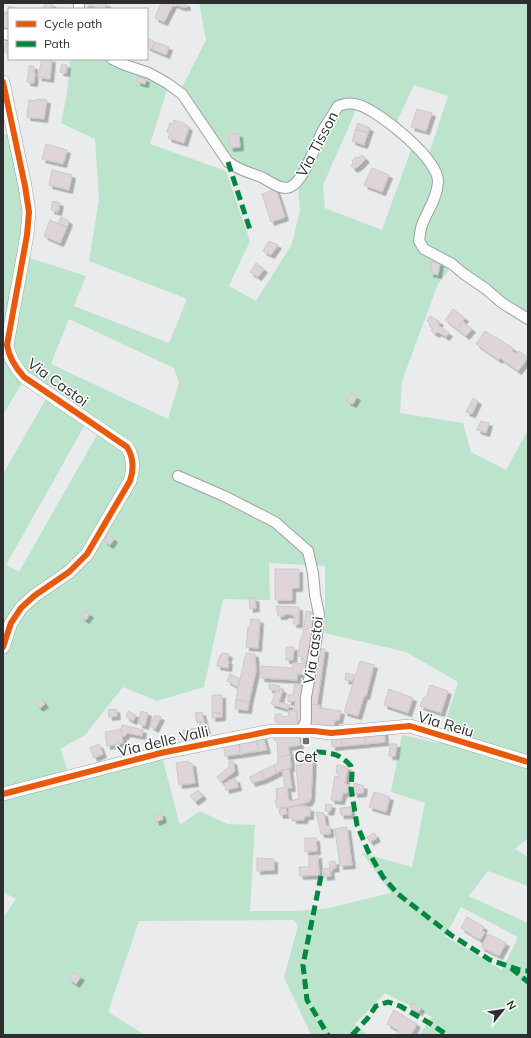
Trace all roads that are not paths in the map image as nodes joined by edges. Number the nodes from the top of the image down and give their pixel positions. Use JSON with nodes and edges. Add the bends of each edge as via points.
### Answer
{"nodes":[{"id":1,"x":114,"y":60,"type":"edge"},
{"id":2,"x":3,"y":82,"type":"edge"},
{"id":3,"x":528,"y":319,"type":"edge"},
{"id":4,"x":5,"y":348,"type":"edge"},
{"id":5,"x":178,"y":476,"type":"dead end"},
{"id":6,"x":3,"y":647,"type":"edge"},
{"id":7,"x":301,"y":731,"type":"junction"},
{"id":8,"x":331,"y":733,"type":"joint"},
{"id":9,"x":528,"y":762,"type":"edge"},
{"id":10,"x":3,"y":794,"type":"edge"}],
"edges":[{"from":1,"to":3,"type":"street","name":"Via Tisson","via":[[149,73],[182,94],[228,162],[239,170],[282,188],[290,187],[303,174],[338,106],[348,103],[359,105],[383,119],[409,140],[436,171],[438,181],[435,195],[418,240],[424,249],[452,264],[502,303]]},
{"from":2,"to":4,"type":"street","name":"Via Castoi","via":[[29,212],[27,235]]},
{"from":4,"to":6,"type":"street","name":"Via Castoi","via":[[13,364],[24,377],[127,447],[133,461],[132,474],[92,547],[82,561],[21,608],[11,623]]},
{"from":5,"to":7,"type":"street","name":"Via castoi","via":[[275,522],[308,551],[314,573],[314,595],[319,614],[306,697],[306,720]]},
{"from":7,"to":8,"type":"street","name":"Via delle Valli"},
{"from":7,"to":10,"type":"street","name":"Via delle Valli","via":[[271,731],[161,753]]},
{"from":8,"to":9,"type":"street","name":"Via Reiu","via":[[410,726]]}]}
